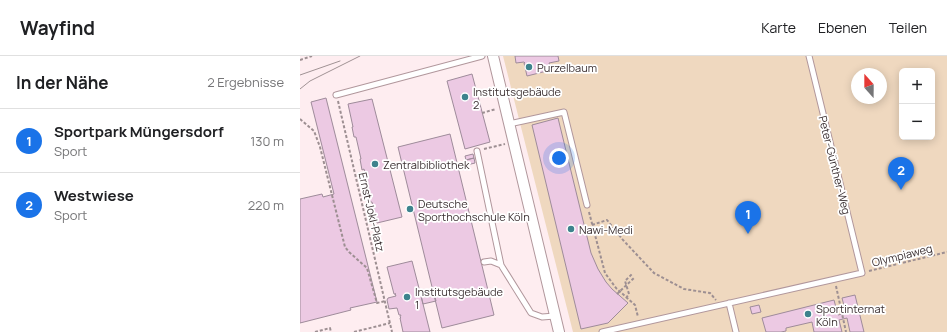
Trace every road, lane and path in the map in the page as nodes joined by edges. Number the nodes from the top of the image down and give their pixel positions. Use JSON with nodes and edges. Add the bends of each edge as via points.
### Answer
{"nodes":[{"id":1,"x":312,"y":56,"type":"edge"},
{"id":2,"x":482,"y":56,"type":"edge"},
{"id":3,"x":493,"y":56,"type":"edge"},
{"id":4,"x":809,"y":56,"type":"edge"},
{"id":5,"x":300,"y":60,"type":"edge"},
{"id":6,"x":336,"y":95,"type":"joint"},
{"id":7,"x":496,"y":110,"type":"dead end"},
{"id":8,"x":482,"y":113,"type":"dead end"},
{"id":9,"x":300,"y":120,"type":"edge"},
{"id":10,"x":509,"y":121,"type":"junction"},
{"id":11,"x":500,"y":145,"type":"dead end"},
{"id":12,"x":488,"y":148,"type":"dead end"},
{"id":13,"x":477,"y":151,"type":"dead end"},
{"id":14,"x":587,"y":205,"type":"joint"},
{"id":15,"x":592,"y":225,"type":"junction"},
{"id":16,"x":947,"y":252,"type":"edge"},
{"id":17,"x":484,"y":262,"type":"dead end"},
{"id":18,"x":501,"y":265,"type":"junction"},
{"id":19,"x":862,"y":273,"type":"junction"},
{"id":20,"x":834,"y":279,"type":"junction"},
{"id":21,"x":627,"y":280,"type":"junction"},
{"id":22,"x":628,"y":284,"type":"junction"},
{"id":23,"x":626,"y":298,"type":"junction"},
{"id":24,"x":385,"y":301,"type":"junction"},
{"id":25,"x":729,"y":303,"type":"junction"},
{"id":26,"x":720,"y":305,"type":"junction"},
{"id":27,"x":555,"y":316,"type":"junction"},
{"id":28,"x":390,"y":323,"type":"junction"},
{"id":29,"x":640,"y":324,"type":"junction"},
{"id":30,"x":315,"y":332,"type":"edge"},
{"id":31,"x":331,"y":332,"type":"edge"},
{"id":32,"x":354,"y":332,"type":"edge"},
{"id":33,"x":392,"y":332,"type":"edge"},
{"id":34,"x":559,"y":332,"type":"edge"},
{"id":35,"x":602,"y":332,"type":"edge"},
{"id":36,"x":736,"y":332,"type":"edge"},
{"id":37,"x":846,"y":332,"type":"edge"}],
"edges":[{"from":1,"to":5,"type":"path"},
{"from":2,"to":6,"type":"lane"},
{"from":3,"to":10,"type":"street"},
{"from":4,"to":19,"type":"lane","name":"Peter-Günther-Weg"},
{"from":6,"to":24,"type":"path","name":"Ernst-Jokl-Platz"},
{"from":7,"to":8,"type":"path"},
{"from":9,"to":24,"type":"path","via":[[314,131],[320,147],[345,247],[367,268],[377,303]]},
{"from":10,"to":14,"type":"lane","via":[[564,112]]},
{"from":10,"to":27,"type":"street"},
{"from":11,"to":12,"type":"path"},
{"from":13,"to":18,"type":"lane"},
{"from":14,"to":15,"type":"path"},
{"from":15,"to":23,"type":"path","via":[[605,273]]},
{"from":15,"to":26,"type":"path","via":[[607,220],[654,273],[684,289],[710,292]]},
{"from":16,"to":19,"type":"path","name":"Olympiaweg"},
{"from":17,"to":18,"type":"lane","via":[[490,261]]},
{"from":18,"to":27,"type":"lane","via":[[531,313],[542,317]]},
{"from":19,"to":20,"type":"lane"},
{"from":20,"to":25,"type":"lane"},
{"from":20,"to":37,"type":"path"},
{"from":21,"to":22,"type":"path","via":[[624,282]]},
{"from":21,"to":22,"type":"path","via":[[632,274],[635,277]]},
{"from":21,"to":23,"type":"path","via":[[625,281],[629,294]]},
{"from":22,"to":22,"type":"path","via":[[618,294]]},
{"from":23,"to":29,"type":"path","via":[[635,305]]},
{"from":24,"to":28,"type":"path","name":"Ernst-Jokl-Platz"},
{"from":25,"to":26,"type":"lane"},
{"from":25,"to":36,"type":"lane"},
{"from":26,"to":29,"type":"lane"},
{"from":27,"to":34,"type":"street"},
{"from":28,"to":32,"type":"path"},
{"from":28,"to":33,"type":"path","name":"Ernst-Jokl-Platz"},
{"from":29,"to":35,"type":"lane"},
{"from":30,"to":31,"type":"path","via":[[330,328]]}]}
